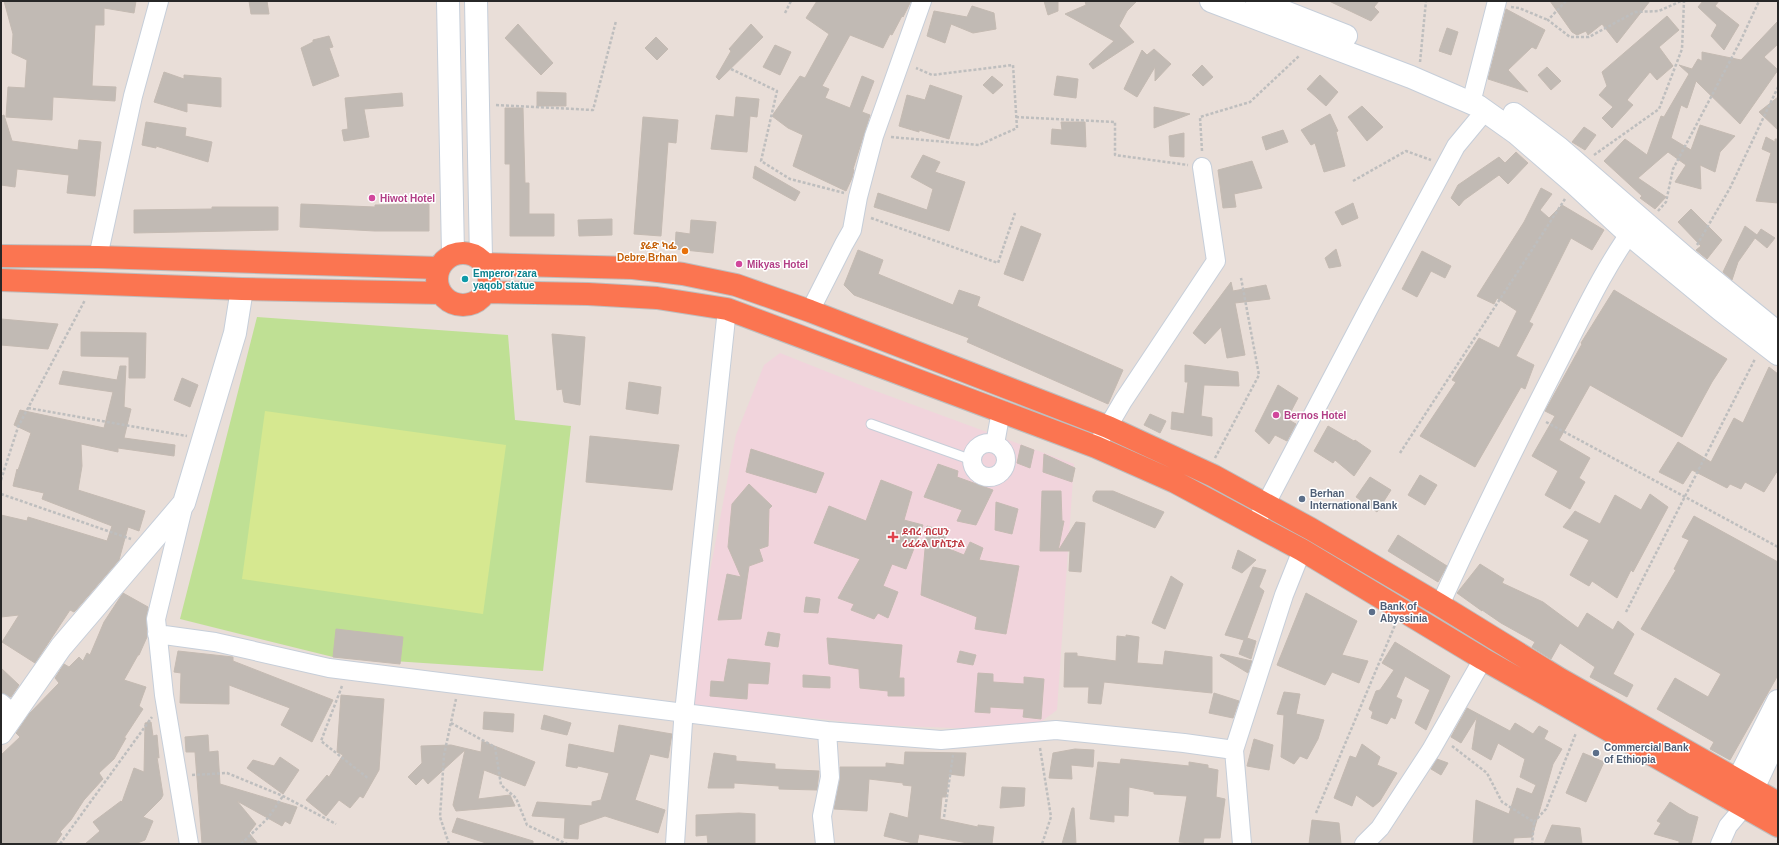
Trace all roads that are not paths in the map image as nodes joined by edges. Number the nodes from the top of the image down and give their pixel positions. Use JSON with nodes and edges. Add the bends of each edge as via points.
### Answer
{"nodes":[{"id":1,"x":159,"y":1,"type":"edge"},
{"id":2,"x":448,"y":1,"type":"edge"},
{"id":3,"x":476,"y":1,"type":"edge"},
{"id":4,"x":922,"y":1,"type":"edge"},
{"id":5,"x":1211,"y":1,"type":"edge"},
{"id":6,"x":1257,"y":1,"type":"edge"},
{"id":7,"x":1497,"y":3,"type":"edge"},
{"id":8,"x":1477,"y":101,"type":"junction"},
{"id":9,"x":1203,"y":170,"type":"road end"},
{"id":10,"x":1638,"y":226,"type":"junction"},
{"id":11,"x":1,"y":256,"type":"edge"},
{"id":12,"x":98,"y":257,"type":"junction"},
{"id":13,"x":446,"y":261,"type":"junction"},
{"id":14,"x":483,"y":262,"type":"junction"},
{"id":15,"x":1,"y":280,"type":"edge"},
{"id":16,"x":242,"y":288,"type":"junction"},
{"id":17,"x":486,"y":292,"type":"junction"},
{"id":18,"x":440,"y":293,"type":"junction"},
{"id":19,"x":727,"y":309,"type":"junction"},
{"id":20,"x":810,"y":311,"type":"junction"},
{"id":21,"x":1774,"y":335,"type":"edge"},
{"id":22,"x":1001,"y":411,"type":"junction"},
{"id":23,"x":871,"y":424,"type":"dead end"},
{"id":24,"x":1108,"y":427,"type":"junction"},
{"id":25,"x":995,"y":444,"type":"junction"},
{"id":26,"x":1096,"y":448,"type":"junction"},
{"id":27,"x":972,"y":460,"type":"junction"},
{"id":28,"x":184,"y":503,"type":"junction"},
{"id":29,"x":1266,"y":505,"type":"junction"},
{"id":30,"x":1255,"y":525,"type":"junction"},
{"id":31,"x":1302,"y":550,"type":"junction"},
{"id":32,"x":1440,"y":605,"type":"junction"},
{"id":33,"x":157,"y":634,"type":"junction"},
{"id":34,"x":1483,"y":659,"type":"junction"},
{"id":35,"x":1778,"y":701,"type":"edge"},
{"id":36,"x":8,"y":708,"type":"edge"},
{"id":37,"x":684,"y":713,"type":"junction"},
{"id":38,"x":828,"y":730,"type":"junction"},
{"id":39,"x":1,"y":733,"type":"edge"},
{"id":40,"x":1778,"y":735,"type":"edge"},
{"id":41,"x":1234,"y":750,"type":"junction"},
{"id":42,"x":1741,"y":794,"type":"junction"},
{"id":43,"x":1778,"y":803,"type":"edge"},
{"id":44,"x":1778,"y":826,"type":"edge"},
{"id":45,"x":189,"y":844,"type":"edge"},
{"id":46,"x":675,"y":844,"type":"edge"},
{"id":47,"x":825,"y":844,"type":"edge"},
{"id":48,"x":1242,"y":844,"type":"edge"},
{"id":49,"x":1364,"y":844,"type":"edge"},
{"id":50,"x":1720,"y":844,"type":"edge"}],
"edges":[{"from":1,"to":12,"type":"street","via":[[133,96]]},
{"from":2,"to":13,"type":"street"},
{"from":3,"to":14,"type":"street"},
{"from":4,"to":20,"type":"street","via":[[874,136],[852,230]]},
{"from":5,"to":8,"type":"street"},
{"from":6,"to":8,"type":"street","via":[[1420,65]]},
{"from":7,"to":8,"type":"street"},
{"from":8,"to":10,"type":"street","via":[[1516,134],[1577,175]]},
{"from":8,"to":29,"type":"street","via":[[1456,146]]},
{"from":9,"to":24,"type":"street","via":[[1216,261]]},
{"from":10,"to":21,"type":"street","via":[[1688,260]]},
{"from":10,"to":21,"type":"street","via":[[1721,310]]},
{"from":10,"to":32,"type":"street","via":[[1599,283],[1482,512]]},
{"from":11,"to":12,"type":"highway"},
{"from":12,"to":13,"type":"highway"},
{"from":13,"to":14,"type":"highway","via":[[468,253]]},
{"from":13,"to":18,"type":"highway","via":[[437,281]]},
{"from":14,"to":17,"type":"highway","via":[[489,278]]},
{"from":14,"to":20,"type":"highway","via":[[633,268],[683,274],[736,285]]},
{"from":15,"to":16,"type":"highway"},
{"from":16,"to":18,"type":"highway"},
{"from":16,"to":28,"type":"street","via":[[235,333]]},
{"from":17,"to":18,"type":"highway","via":[[480,299],[463,305],[446,299]]},
{"from":17,"to":19,"type":"highway","via":[[657,298]]},
{"from":19,"to":22,"type":"highway"},
{"from":19,"to":37,"type":"street"},
{"from":20,"to":24,"type":"highway"},
{"from":22,"to":25,"type":"street"},
{"from":22,"to":26,"type":"highway"},
{"from":23,"to":27,"type":"lane"},
{"from":24,"to":26,"type":"street"},
{"from":24,"to":29,"type":"highway","via":[[1207,473]]},
{"from":25,"to":27,"type":"street","via":[[982,444],[976,448]]},
{"from":25,"to":27,"type":"street","via":[[1005,453],[1006,460],[1001,473],[989,477],[982,476],[977,472]]},
{"from":26,"to":30,"type":"highway","via":[[1174,482]]},
{"from":28,"to":33,"type":"street","via":[[156,619]]},
{"from":28,"to":36,"type":"street"},
{"from":29,"to":30,"type":"street"},
{"from":29,"to":32,"type":"highway"},
{"from":30,"to":31,"type":"highway"},
{"from":31,"to":34,"type":"highway"},
{"from":31,"to":41,"type":"street","via":[[1284,595]]},
{"from":32,"to":42,"type":"highway"},
{"from":33,"to":37,"type":"street","via":[[216,642],[329,668]]},
{"from":33,"to":45,"type":"street"},
{"from":34,"to":42,"type":"highway","via":[[1583,716]]},
{"from":34,"to":49,"type":"street","via":[[1380,828]]},
{"from":35,"to":42,"type":"street"},
{"from":36,"to":39,"type":"street"},
{"from":37,"to":38,"type":"street"},
{"from":37,"to":46,"type":"street"},
{"from":38,"to":41,"type":"street","via":[[941,740],[1064,730]]},
{"from":38,"to":47,"type":"street","via":[[830,777],[822,816]]},
{"from":40,"to":42,"type":"street"},
{"from":41,"to":48,"type":"street"},
{"from":42,"to":43,"type":"highway"},
{"from":42,"to":44,"type":"highway"},
{"from":42,"to":50,"type":"street"}]}
